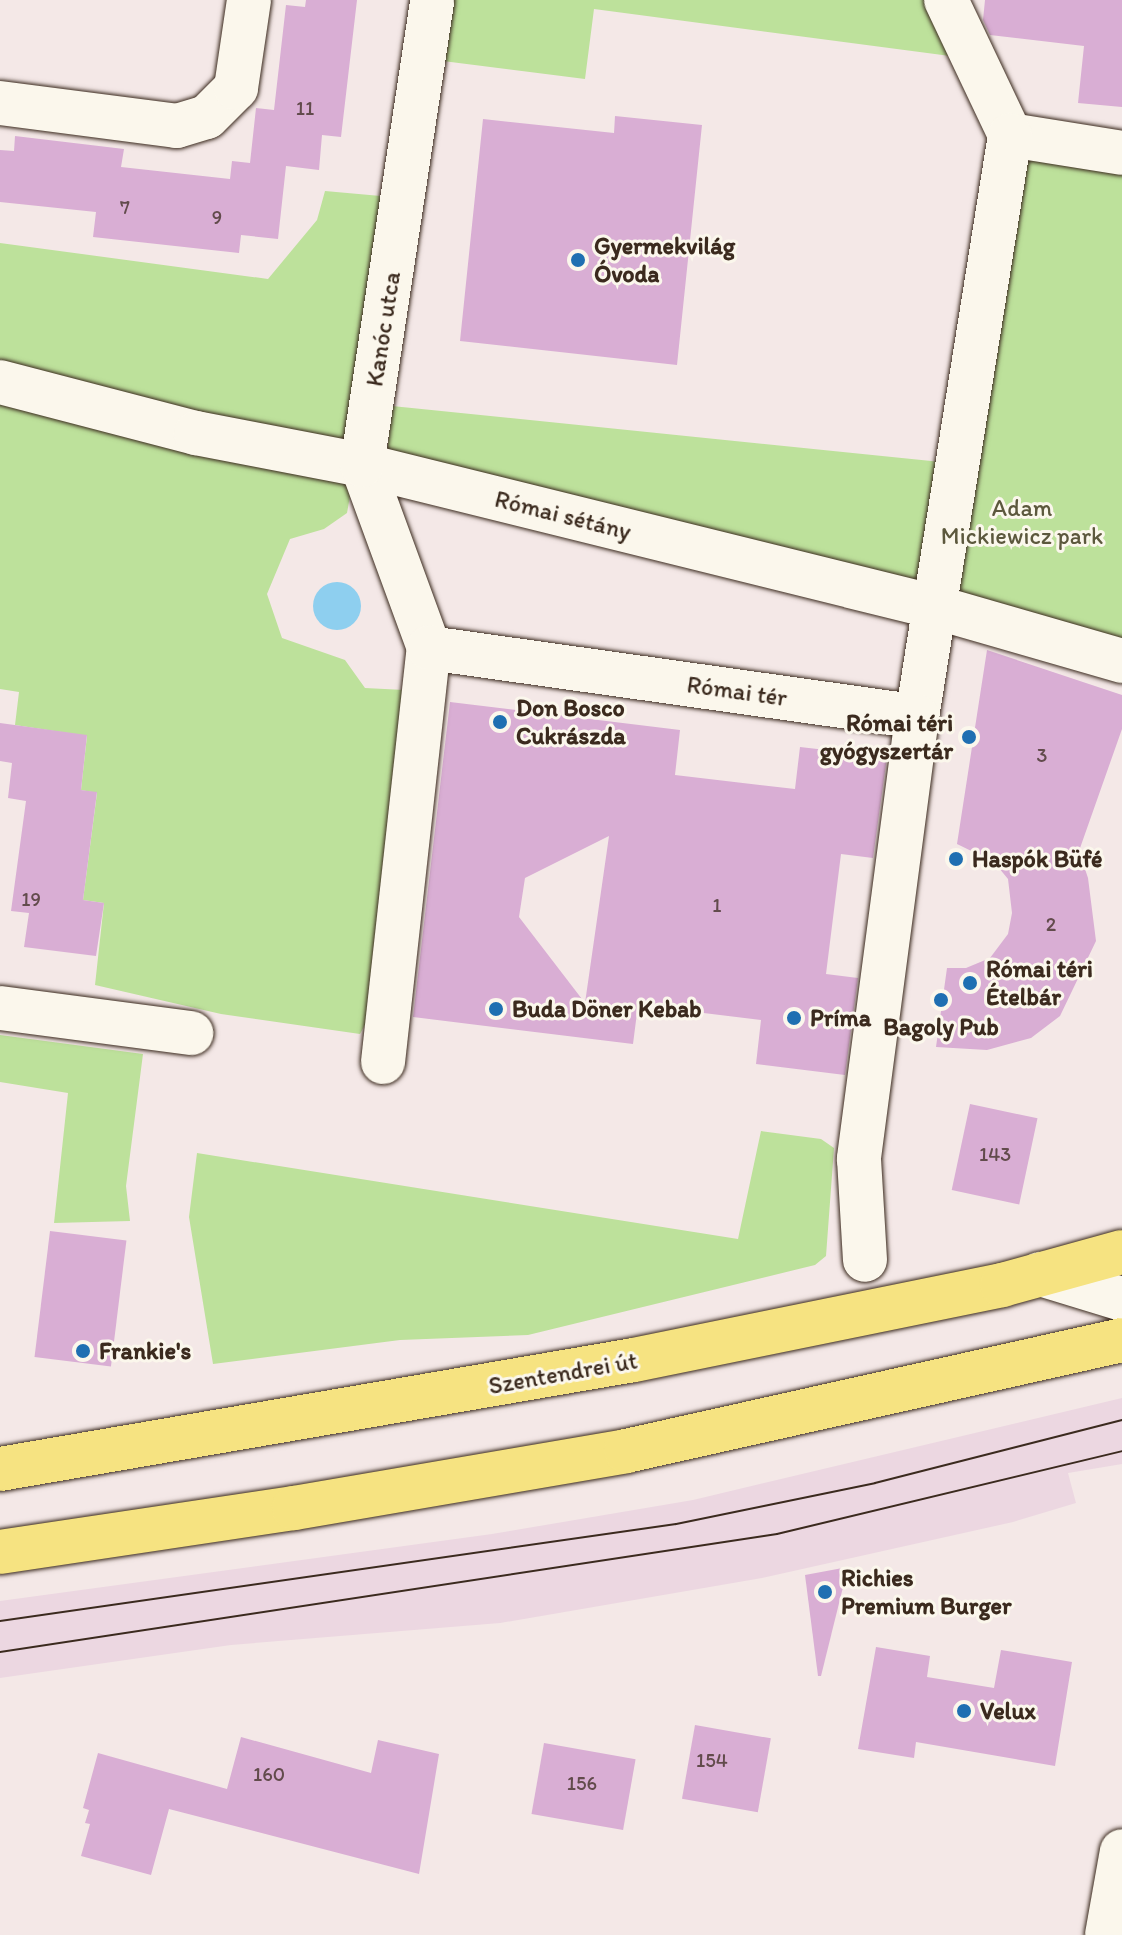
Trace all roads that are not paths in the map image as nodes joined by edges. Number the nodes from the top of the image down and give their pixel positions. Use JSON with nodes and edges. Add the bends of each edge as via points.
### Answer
{"nodes":[{"id":1,"x":249,"y":0,"type":"edge"},
{"id":2,"x":432,"y":0,"type":"edge"},
{"id":3,"x":946,"y":0,"type":"edge"},
{"id":4,"x":0,"y":103,"type":"edge"},
{"id":5,"x":1010,"y":135,"type":"junction"},
{"id":6,"x":1122,"y":153,"type":"edge"},
{"id":7,"x":0,"y":382,"type":"edge"},
{"id":8,"x":362,"y":465,"type":"junction"},
{"id":9,"x":935,"y":607,"type":"junction"},
{"id":10,"x":429,"y":648,"type":"junction"},
{"id":11,"x":1122,"y":661,"type":"edge"},
{"id":12,"x":917,"y":717,"type":"junction"},
{"id":13,"x":0,"y":1008,"type":"edge"},
{"id":14,"x":191,"y":1033,"type":"dead end"},
{"id":15,"x":383,"y":1062,"type":"dead end"},
{"id":16,"x":1122,"y":1252,"type":"edge"},
{"id":17,"x":865,"y":1260,"type":"dead end"},
{"id":18,"x":1040,"y":1274,"type":"junction"},
{"id":19,"x":1122,"y":1299,"type":"edge"},
{"id":20,"x":1122,"y":1340,"type":"edge"},
{"id":21,"x":0,"y":1469,"type":"edge"},
{"id":22,"x":0,"y":1552,"type":"edge"},
{"id":23,"x":1122,"y":1851,"type":"edge"},
{"id":24,"x":1107,"y":1935,"type":"edge"}],
"edges":[{"from":1,"to":4,"type":"street","via":[[236,88],[207,117],[177,126]]},
{"from":2,"to":8,"type":"street","name":"Kanóc utca"},
{"from":3,"to":5,"type":"street"},
{"from":5,"to":6,"type":"street"},
{"from":5,"to":9,"type":"street"},
{"from":7,"to":8,"type":"street","name":"Római sétány","via":[[196,433]]},
{"from":8,"to":9,"type":"street","name":"Római sétány"},
{"from":8,"to":10,"type":"street","name":"Kanóc utca"},
{"from":9,"to":11,"type":"street","name":"Római sétány"},
{"from":9,"to":12,"type":"street"},
{"from":10,"to":12,"type":"street","name":"Római tér"},
{"from":10,"to":15,"type":"street"},
{"from":12,"to":17,"type":"street","via":[[859,1159]]},
{"from":13,"to":14,"type":"street"},
{"from":16,"to":18,"type":"main road","name":"Szentendrei út"},
{"from":18,"to":19,"type":"street"},
{"from":18,"to":21,"type":"main road","name":"Szentendrei út","via":[[634,1360]]},
{"from":20,"to":22,"type":"main road","via":[[626,1451]]},
{"from":23,"to":24,"type":"street"}]}
